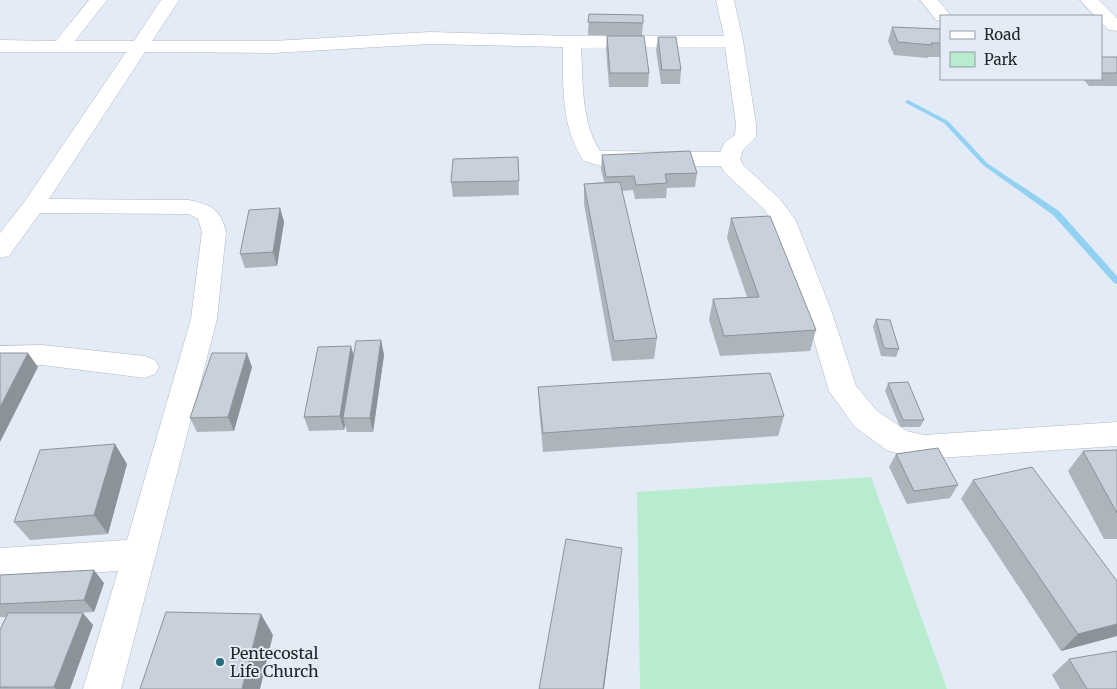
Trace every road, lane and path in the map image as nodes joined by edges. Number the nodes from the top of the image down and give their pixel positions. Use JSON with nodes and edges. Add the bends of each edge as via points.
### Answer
{"nodes":[{"id":1,"x":98,"y":0,"type":"edge"},
{"id":2,"x":170,"y":0,"type":"edge"},
{"id":3,"x":725,"y":0,"type":"edge"},
{"id":4,"x":929,"y":0,"type":"edge"},
{"id":5,"x":1089,"y":0,"type":"edge"},
{"id":6,"x":941,"y":15,"type":"edge"},
{"id":7,"x":1102,"y":15,"type":"edge"},
{"id":8,"x":1102,"y":15,"type":"edge"},
{"id":9,"x":1111,"y":26,"type":"edge"},
{"id":10,"x":572,"y":42,"type":"junction"},
{"id":11,"x":734,"y":42,"type":"junction"},
{"id":12,"x":62,"y":45,"type":"junction"},
{"id":13,"x":0,"y":46,"type":"edge"},
{"id":14,"x":140,"y":46,"type":"junction"},
{"id":15,"x":729,"y":159,"type":"junction"},
{"id":16,"x":33,"y":206,"type":"junction"},
{"id":17,"x":0,"y":250,"type":"edge"},
{"id":18,"x":0,"y":356,"type":"edge"},
{"id":19,"x":145,"y":367,"type":"dead end"},
{"id":20,"x":1117,"y":434,"type":"edge"},
{"id":21,"x":139,"y":554,"type":"junction"},
{"id":22,"x":0,"y":563,"type":"edge"},
{"id":23,"x":102,"y":689,"type":"edge"}],
"edges":[{"from":1,"to":12,"type":"street"},
{"from":2,"to":14,"type":"street"},
{"from":3,"to":11,"type":"street"},
{"from":4,"to":6,"type":"street"},
{"from":5,"to":8,"type":"street"},
{"from":7,"to":9,"type":"street"},
{"from":10,"to":11,"type":"street"},
{"from":10,"to":14,"type":"street","via":[[430,38],[273,47]]},
{"from":10,"to":15,"type":"street","via":[[574,92],[582,136],[592,156],[601,159]]},
{"from":11,"to":15,"type":"street","via":[[746,124],[745,137],[733,147]]},
{"from":12,"to":13,"type":"street"},
{"from":12,"to":14,"type":"street"},
{"from":14,"to":16,"type":"street"},
{"from":15,"to":20,"type":"street","via":[[784,221],[818,310],[843,391],[866,419],[899,442],[924,448]]},
{"from":16,"to":17,"type":"street"},
{"from":16,"to":21,"type":"street","via":[[189,207],[203,210],[210,218],[214,232],[204,319]]},
{"from":18,"to":19,"type":"street","via":[[42,356]]},
{"from":21,"to":22,"type":"street"},
{"from":21,"to":23,"type":"street"}]}
